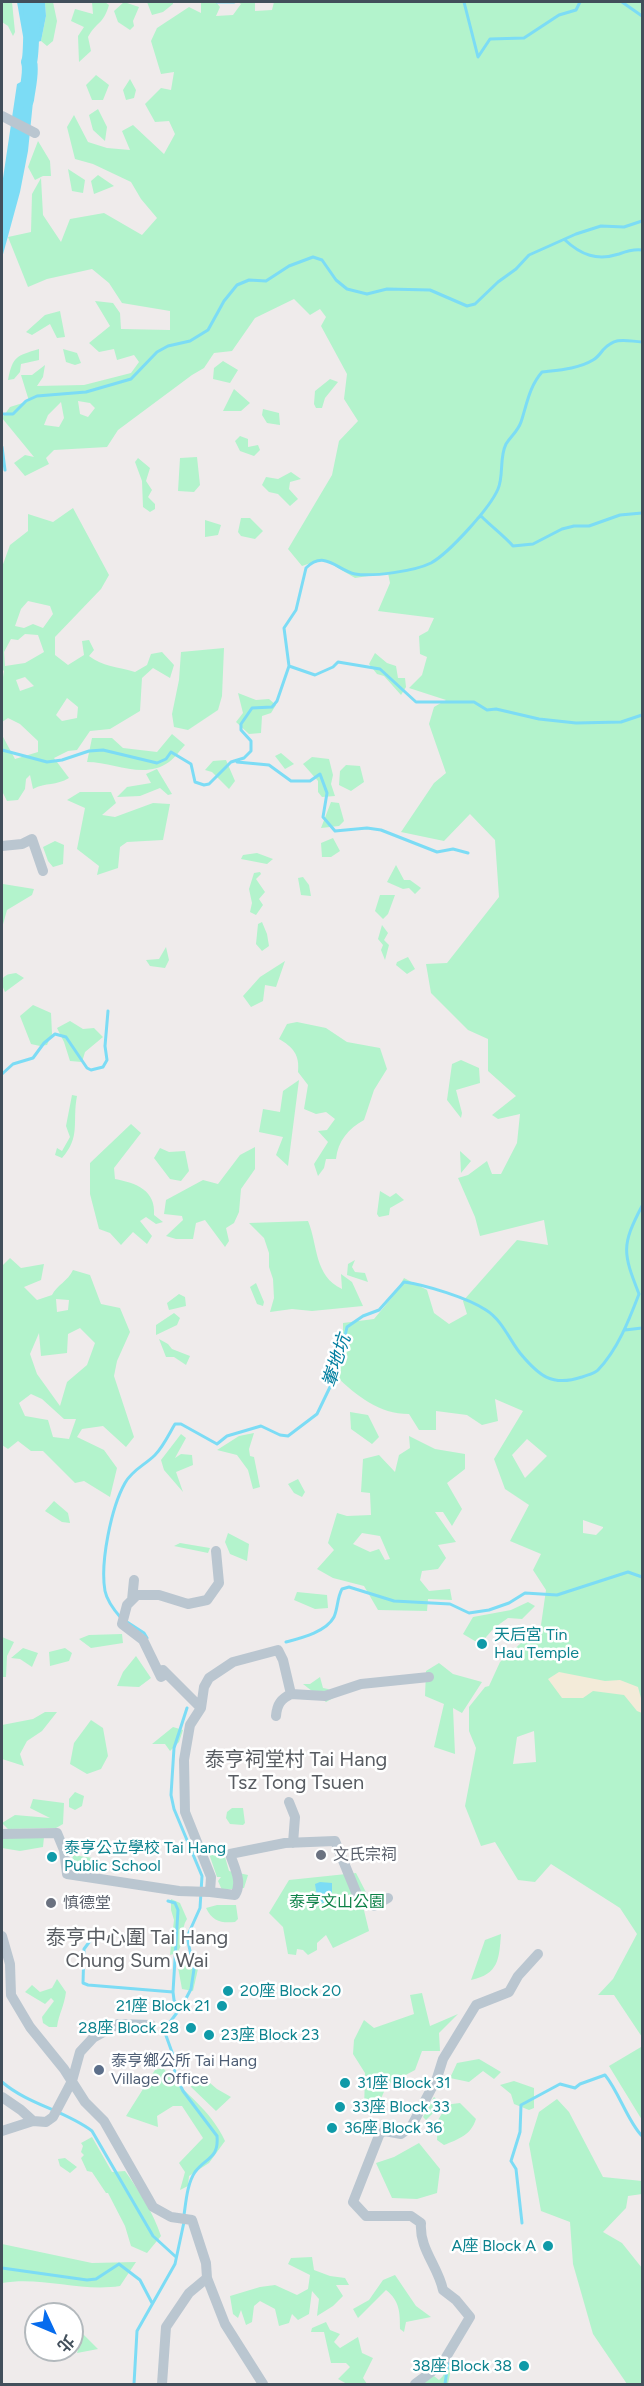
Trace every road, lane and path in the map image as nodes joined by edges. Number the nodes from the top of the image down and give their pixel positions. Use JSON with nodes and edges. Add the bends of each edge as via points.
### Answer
{"nodes":[{"id":1,"x":2,"y":116,"type":"edge"},
{"id":2,"x":35,"y":133,"type":"dead end"},
{"id":3,"x":2,"y":846,"type":"edge"},
{"id":4,"x":43,"y":871,"type":"dead end"},
{"id":5,"x":216,"y":1551,"type":"dead end"},
{"id":6,"x":134,"y":1580,"type":"dead end"},
{"id":7,"x":132,"y":1600,"type":"junction"},
{"id":8,"x":155,"y":1656,"type":"dead end"},
{"id":9,"x":166,"y":1674,"type":"junction"},
{"id":10,"x":429,"y":1677,"type":"dead end"},
{"id":11,"x":291,"y":1694,"type":"junction"},
{"id":12,"x":201,"y":1708,"type":"junction"},
{"id":13,"x":276,"y":1716,"type":"dead end"},
{"id":14,"x":289,"y":1802,"type":"dead end"},
{"id":15,"x":2,"y":1834,"type":"edge"},
{"id":16,"x":293,"y":1843,"type":"junction"},
{"id":17,"x":208,"y":1892,"type":"junction"},
{"id":18,"x":388,"y":1898,"type":"dead end"},
{"id":19,"x":2,"y":1936,"type":"edge"},
{"id":20,"x":538,"y":1954,"type":"dead end"},
{"id":21,"x":151,"y":2025,"type":"dead end"},
{"id":22,"x":72,"y":2081,"type":"junction"},
{"id":23,"x":2,"y":2097,"type":"edge"},
{"id":24,"x":33,"y":2121,"type":"junction"},
{"id":25,"x":2,"y":2131,"type":"edge"},
{"id":26,"x":207,"y":2278,"type":"junction"},
{"id":27,"x":162,"y":2385,"type":"edge"},
{"id":28,"x":263,"y":2385,"type":"edge"},
{"id":29,"x":415,"y":2385,"type":"edge"}],
"edges":[{"from":1,"to":2,"type":"street"},
{"from":3,"to":4,"type":"street","via":[[32,839]]},
{"from":5,"to":7,"type":"street","via":[[219,1583],[207,1600],[188,1604],[159,1595],[137,1595]]},
{"from":6,"to":7,"type":"street"},
{"from":7,"to":9,"type":"street","via":[[124,1620],[143,1640],[161,1677]]},
{"from":8,"to":9,"type":"street"},
{"from":9,"to":12,"type":"street"},
{"from":10,"to":11,"type":"street","via":[[360,1684],[325,1696]]},
{"from":11,"to":12,"type":"street","via":[[278,1650],[233,1662],[209,1678]]},
{"from":11,"to":13,"type":"street","via":[[281,1699]]},
{"from":12,"to":17,"type":"street","via":[[190,1725],[183,1803],[211,1877]]},
{"from":14,"to":16,"type":"street","via":[[295,1817]]},
{"from":15,"to":17,"type":"street","via":[[57,1833],[67,1874],[179,1892]]},
{"from":16,"to":17,"type":"street","via":[[230,1854],[239,1882],[237,1892]]},
{"from":16,"to":18,"type":"street","via":[[335,1841],[358,1897],[374,1906]]},
{"from":19,"to":22,"type":"street","via":[[10,1964],[11,1995],[30,2027]]},
{"from":20,"to":29,"type":"street","via":[[509,1992],[476,2005],[442,2059],[437,2078],[411,2127],[401,2134],[380,2133],[352,2202],[366,2216],[411,2216],[421,2223],[420,2236],[442,2290],[470,2317],[442,2364]]},
{"from":21,"to":22,"type":"street","via":[[118,2024],[93,2038],[80,2052]]},
{"from":22,"to":24,"type":"street","via":[[52,2117],[46,2122]]},
{"from":22,"to":26,"type":"street","via":[[104,2121],[153,2207],[171,2217],[192,2220]]},
{"from":23,"to":24,"type":"street"},
{"from":24,"to":25,"type":"street"},
{"from":26,"to":27,"type":"street","via":[[189,2294],[165,2327]]},
{"from":26,"to":28,"type":"street","via":[[225,2324]]}]}
